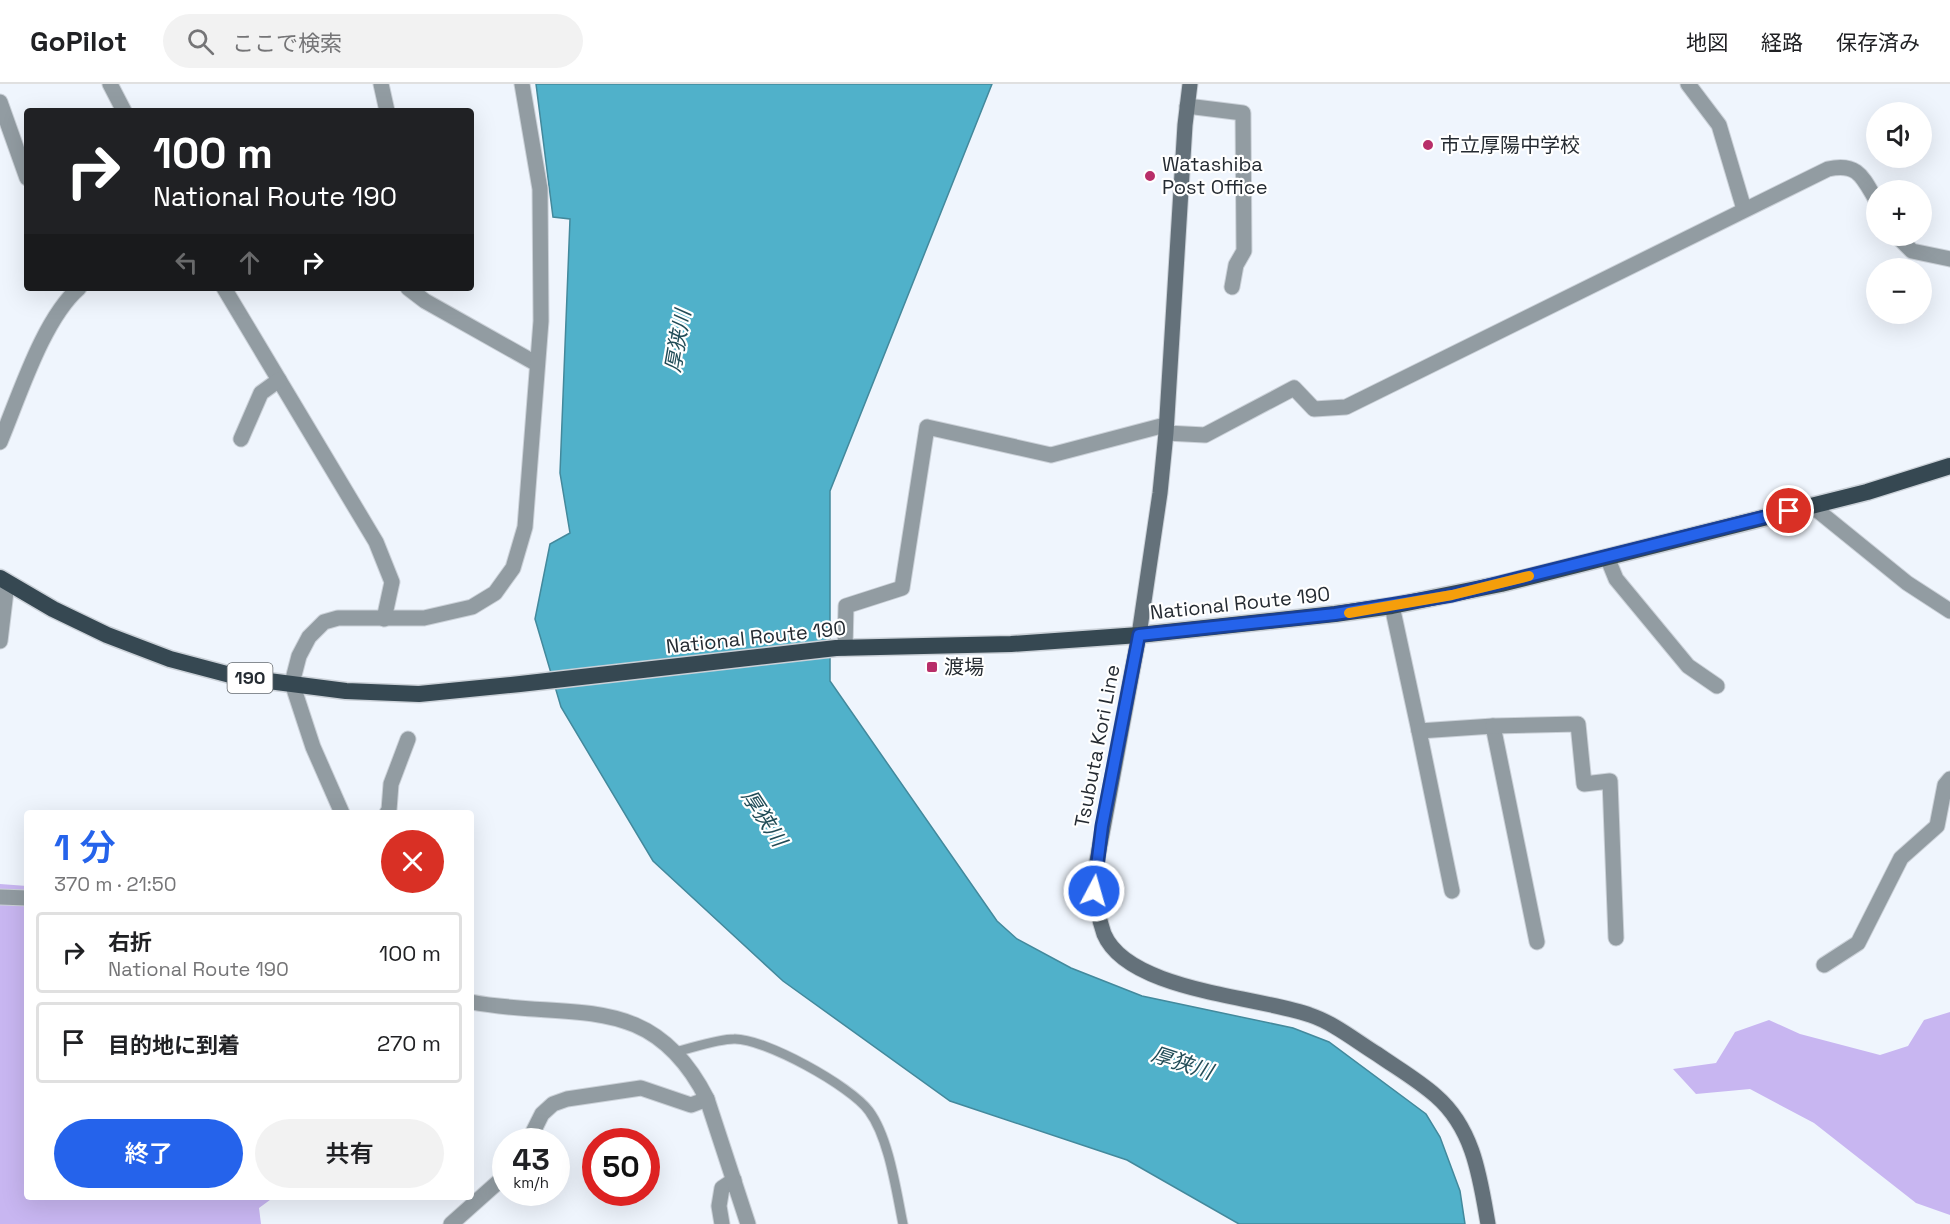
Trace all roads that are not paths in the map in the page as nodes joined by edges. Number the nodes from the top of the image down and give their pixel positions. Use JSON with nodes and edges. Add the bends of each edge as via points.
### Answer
{"nodes":[{"id":1,"x":111,"y":84,"type":"edge"},
{"id":2,"x":381,"y":84,"type":"edge"},
{"id":3,"x":522,"y":84,"type":"edge"},
{"id":4,"x":1190,"y":84,"type":"edge"},
{"id":5,"x":1688,"y":84,"type":"edge"},
{"id":6,"x":0,"y":102,"type":"edge"},
{"id":7,"x":1187,"y":106,"type":"junction"},
{"id":8,"x":123,"y":108,"type":"edge"},
{"id":9,"x":386,"y":108,"type":"edge"},
{"id":10,"x":24,"y":170,"type":"edge"},
{"id":11,"x":1866,"y":183,"type":"edge"},
{"id":12,"x":1744,"y":209,"type":"junction"},
{"id":13,"x":1907,"y":246,"type":"edge"},
{"id":14,"x":1950,"y":259,"type":"edge"},
{"id":15,"x":1232,"y":287,"type":"dead end"},
{"id":16,"x":74,"y":291,"type":"edge"},
{"id":17,"x":226,"y":291,"type":"edge"},
{"id":18,"x":424,"y":295,"type":"edge"},
{"id":19,"x":537,"y":364,"type":"junction"},
{"id":20,"x":279,"y":380,"type":"junction"},
{"id":21,"x":1165,"y":429,"type":"junction"},
{"id":22,"x":241,"y":439,"type":"dead end"},
{"id":23,"x":0,"y":442,"type":"edge"},
{"id":24,"x":1950,"y":466,"type":"edge"},
{"id":25,"x":1812,"y":506,"type":"junction"},
{"id":26,"x":1607,"y":557,"type":"junction"},
{"id":27,"x":4,"y":580,"type":"edge"},
{"id":28,"x":1392,"y":606,"type":"junction"},
{"id":29,"x":1950,"y":610,"type":"edge"},
{"id":30,"x":384,"y":619,"type":"junction"},
{"id":31,"x":1139,"y":635,"type":"junction"},
{"id":32,"x":0,"y":641,"type":"edge"},
{"id":33,"x":840,"y":648,"type":"junction"},
{"id":34,"x":292,"y":684,"type":"junction"},
{"id":35,"x":1717,"y":686,"type":"dead end"},
{"id":36,"x":1493,"y":726,"type":"junction"},
{"id":37,"x":1419,"y":731,"type":"junction"},
{"id":38,"x":408,"y":739,"type":"dead end"},
{"id":39,"x":1950,"y":779,"type":"edge"},
{"id":40,"x":341,"y":810,"type":"edge"},
{"id":41,"x":389,"y":810,"type":"edge"},
{"id":42,"x":1452,"y":891,"type":"dead end"},
{"id":43,"x":0,"y":897,"type":"edge"},
{"id":44,"x":24,"y":898,"type":"edge"},
{"id":45,"x":1616,"y":938,"type":"dead end"},
{"id":46,"x":1537,"y":942,"type":"dead end"},
{"id":47,"x":1824,"y":965,"type":"dead end"},
{"id":48,"x":474,"y":1002,"type":"edge"},
{"id":49,"x":675,"y":1052,"type":"junction"},
{"id":50,"x":707,"y":1099,"type":"junction"},
{"id":51,"x":535,"y":1128,"type":"edge"},
{"id":52,"x":734,"y":1180,"type":"junction"},
{"id":53,"x":492,"y":1187,"type":"edge"},
{"id":54,"x":451,"y":1224,"type":"edge"},
{"id":55,"x":722,"y":1224,"type":"edge"},
{"id":56,"x":748,"y":1224,"type":"edge"},
{"id":57,"x":903,"y":1224,"type":"edge"},
{"id":58,"x":1488,"y":1224,"type":"edge"}],
"edges":[{"from":1,"to":8,"type":"street"},
{"from":2,"to":9,"type":"street"},
{"from":3,"to":19,"type":"street","via":[[540,189],[541,321]]},
{"from":4,"to":7,"type":"main road","name":"Tsubuta Kori Line"},
{"from":5,"to":12,"type":"street","via":[[1719,125]]},
{"from":6,"to":10,"type":"street"},
{"from":7,"to":15,"type":"street","via":[[1243,113],[1244,251],[1236,265]]},
{"from":7,"to":21,"type":"main road","name":"Tsubuta Kori Line"},
{"from":11,"to":12,"type":"street","via":[[1852,168],[1841,166],[1814,174]]},
{"from":12,"to":21,"type":"street","via":[[1346,407],[1314,409],[1294,388],[1205,435]]},
{"from":13,"to":14,"type":"street","via":[[1912,251]]},
{"from":16,"to":23,"type":"street","via":[[54,318]]},
{"from":17,"to":20,"type":"street"},
{"from":18,"to":19,"type":"street"},
{"from":19,"to":30,"type":"street","via":[[525,527],[513,568],[495,593],[472,607],[424,618]]},
{"from":20,"to":22,"type":"street","via":[[261,393]]},
{"from":20,"to":30,"type":"street","via":[[376,542],[392,582]]},
{"from":21,"to":31,"type":"main road","name":"Tsubuta Kori Line","via":[[1160,494]]},
{"from":21,"to":33,"type":"street","via":[[1051,456],[927,427],[902,588],[846,606]]},
{"from":24,"to":25,"type":"highway","name":"National Route 190","number":"190"},
{"from":25,"to":26,"type":"highway","name":"National Route 190","number":"190"},
{"from":25,"to":29,"type":"street","via":[[1907,583]]},
{"from":26,"to":28,"type":"highway","name":"National Route 190","number":"190"},
{"from":26,"to":35,"type":"street","via":[[1616,579],[1688,666]]},
{"from":27,"to":32,"type":"street"},
{"from":27,"to":34,"type":"highway","number":"190","via":[[107,635],[170,659],[238,677]]},
{"from":28,"to":31,"type":"highway","name":"National Route 190","number":"190"},
{"from":28,"to":37,"type":"street"},
{"from":30,"to":34,"type":"street","via":[[338,618],[324,622],[309,637],[299,656]]},
{"from":31,"to":33,"type":"highway","name":"National Route 190","number":"190","via":[[1011,644]]},
{"from":31,"to":58,"type":"main road","name":"Tsubuta Kori Line","via":[[1096,866],[1094,891],[1105,936],[1122,957],[1138,968],[1175,983],[1312,1015],[1437,1096],[1464,1133],[1479,1171]]},
{"from":33,"to":34,"type":"highway","name":"National Route 190","number":"190","via":[[419,694]]},
{"from":34,"to":40,"type":"street"},
{"from":36,"to":37,"type":"street"},
{"from":36,"to":45,"type":"street","via":[[1578,724],[1584,784],[1610,781]]},
{"from":36,"to":46,"type":"street"},
{"from":37,"to":42,"type":"street"},
{"from":38,"to":41,"type":"street","via":[[391,784]]},
{"from":39,"to":47,"type":"street","via":[[1945,785],[1937,826],[1900,858],[1858,944]]},
{"from":43,"to":44,"type":"street"},
{"from":48,"to":49,"type":"street","via":[[569,1010],[629,1021]]},
{"from":49,"to":50,"type":"street"},
{"from":49,"to":57,"type":"lane","via":[[734,1038],[816,1070],[850,1091],[869,1110],[883,1137]]},
{"from":50,"to":51,"type":"street","via":[[692,1105],[641,1088],[567,1099],[553,1104]]},
{"from":50,"to":52,"type":"street"},
{"from":52,"to":55,"type":"street","via":[[722,1188]]},
{"from":52,"to":56,"type":"street"},
{"from":53,"to":54,"type":"street"}]}
